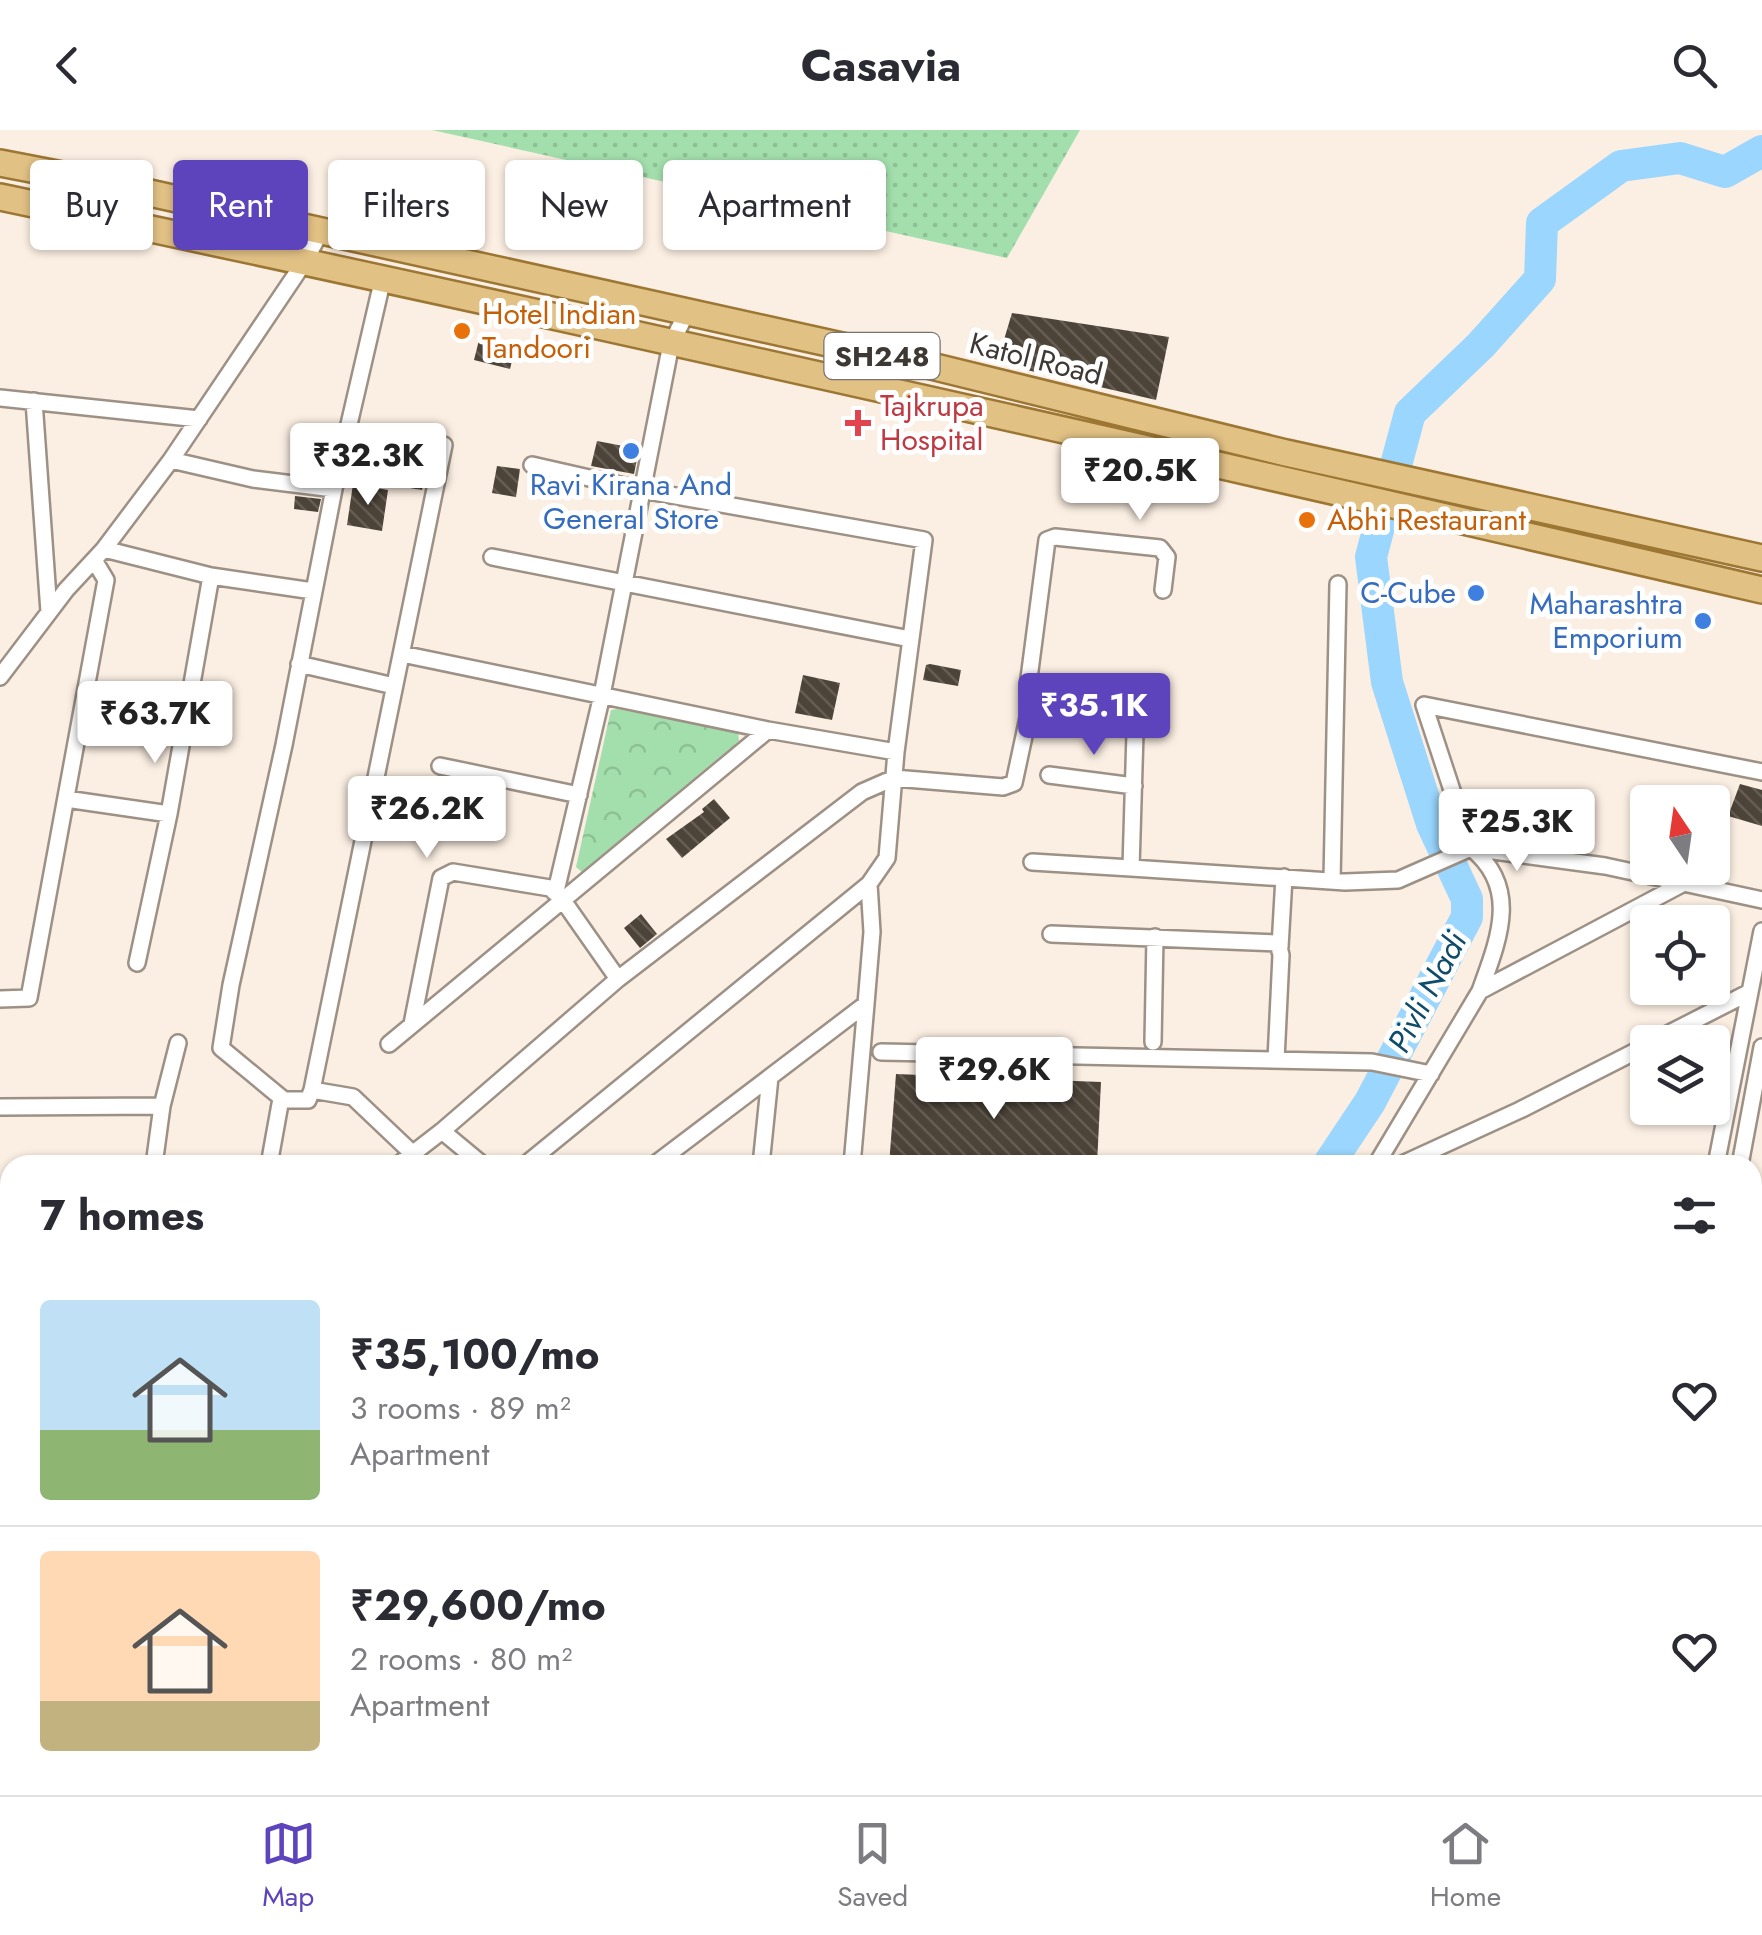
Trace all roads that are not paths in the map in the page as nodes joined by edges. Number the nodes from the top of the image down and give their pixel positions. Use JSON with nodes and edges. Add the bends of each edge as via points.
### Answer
{"nodes":[{"id":1,"x":0,"y":163,"type":"edge"},
{"id":2,"x":0,"y":197,"type":"edge"},
{"id":3,"x":321,"y":231,"type":"junction"},
{"id":4,"x":305,"y":261,"type":"junction"},
{"id":5,"x":382,"y":278,"type":"junction"},
{"id":6,"x":686,"y":312,"type":"junction"},
{"id":7,"x":671,"y":344,"type":"junction"},
{"id":8,"x":0,"y":398,"type":"edge"},
{"id":9,"x":34,"y":401,"type":"junction"},
{"id":10,"x":199,"y":419,"type":"junction"},
{"id":11,"x":444,"y":444,"type":"dead end"},
{"id":12,"x":1286,"y":452,"type":"junction"},
{"id":13,"x":171,"y":460,"type":"junction"},
{"id":14,"x":532,"y":465,"type":"dead end"},
{"id":15,"x":1280,"y":478,"type":"junction"},
{"id":16,"x":334,"y":489,"type":"junction"},
{"id":17,"x":642,"y":490,"type":"junction"},
{"id":18,"x":99,"y":554,"type":"junction"},
{"id":19,"x":492,"y":557,"type":"dead end"},
{"id":20,"x":1762,"y":558,"type":"edge"},
{"id":21,"x":211,"y":576,"type":"junction"},
{"id":22,"x":624,"y":584,"type":"junction"},
{"id":23,"x":1338,"y":584,"type":"dead end"},
{"id":24,"x":1162,"y":590,"type":"dead end"},
{"id":25,"x":1762,"y":590,"type":"edge"},
{"id":26,"x":313,"y":591,"type":"junction"},
{"id":27,"x":49,"y":612,"type":"junction"},
{"id":28,"x":910,"y":638,"type":"junction"},
{"id":29,"x":402,"y":654,"type":"junction"},
{"id":30,"x":300,"y":664,"type":"junction"},
{"id":31,"x":0,"y":678,"type":"edge"},
{"id":32,"x":394,"y":686,"type":"junction"},
{"id":33,"x":602,"y":695,"type":"junction"},
{"id":34,"x":1029,"y":712,"type":"junction"},
{"id":35,"x":768,"y":730,"type":"junction"},
{"id":36,"x":896,"y":752,"type":"junction"},
{"id":37,"x":440,"y":766,"type":"dead end"},
{"id":38,"x":1762,"y":772,"type":"edge"},
{"id":39,"x":1049,"y":775,"type":"dead end"},
{"id":40,"x":894,"y":778,"type":"junction"},
{"id":41,"x":1134,"y":786,"type":"junction"},
{"id":42,"x":578,"y":795,"type":"junction"},
{"id":43,"x":66,"y":799,"type":"junction"},
{"id":44,"x":169,"y":814,"type":"junction"},
{"id":45,"x":1464,"y":851,"type":"junction"},
{"id":46,"x":1032,"y":862,"type":"dead end"},
{"id":47,"x":1131,"y":868,"type":"junction"},
{"id":48,"x":1630,"y":872,"type":"edge"},
{"id":49,"x":1284,"y":877,"type":"junction"},
{"id":50,"x":1332,"y":880,"type":"junction"},
{"id":51,"x":869,"y":884,"type":"junction"},
{"id":52,"x":1680,"y":885,"type":"edge"},
{"id":53,"x":1687,"y":885,"type":"edge"},
{"id":54,"x":559,"y":895,"type":"junction"},
{"id":55,"x":1762,"y":900,"type":"edge"},
{"id":56,"x":1762,"y":932,"type":"edge"},
{"id":57,"x":1051,"y":934,"type":"dead end"},
{"id":58,"x":1155,"y":937,"type":"junction"},
{"id":59,"x":1280,"y":947,"type":"junction"},
{"id":60,"x":137,"y":963,"type":"dead end"},
{"id":61,"x":618,"y":979,"type":"junction"},
{"id":62,"x":1480,"y":991,"type":"junction"},
{"id":63,"x":1750,"y":992,"type":"junction"},
{"id":64,"x":0,"y":999,"type":"edge"},
{"id":65,"x":866,"y":1004,"type":"junction"},
{"id":66,"x":412,"y":1024,"type":"junction"},
{"id":67,"x":1687,"y":1025,"type":"edge"},
{"id":68,"x":1153,"y":1042,"type":"dead end"},
{"id":69,"x":178,"y":1043,"type":"dead end"},
{"id":70,"x":389,"y":1044,"type":"dead end"},
{"id":71,"x":1762,"y":1047,"type":"edge"},
{"id":72,"x":881,"y":1052,"type":"dead end"},
{"id":73,"x":1630,"y":1054,"type":"edge"},
{"id":74,"x":1276,"y":1060,"type":"junction"},
{"id":75,"x":1432,"y":1074,"type":"junction"},
{"id":76,"x":770,"y":1077,"type":"junction"},
{"id":77,"x":312,"y":1090,"type":"junction"},
{"id":78,"x":284,"y":1100,"type":"junction"},
{"id":79,"x":162,"y":1106,"type":"junction"},
{"id":80,"x":0,"y":1107,"type":"edge"},
{"id":81,"x":442,"y":1130,"type":"junction"},
{"id":82,"x":412,"y":1153,"type":"junction"},
{"id":83,"x":155,"y":1155,"type":"edge"},
{"id":84,"x":271,"y":1155,"type":"edge"},
{"id":85,"x":410,"y":1155,"type":"edge"},
{"id":86,"x":471,"y":1155,"type":"edge"},
{"id":87,"x":537,"y":1155,"type":"edge"},
{"id":88,"x":667,"y":1155,"type":"edge"},
{"id":89,"x":763,"y":1155,"type":"edge"},
{"id":90,"x":853,"y":1155,"type":"edge"},
{"id":91,"x":1382,"y":1155,"type":"edge"},
{"id":92,"x":1422,"y":1155,"type":"edge"},
{"id":93,"x":1716,"y":1155,"type":"edge"},
{"id":94,"x":1741,"y":1155,"type":"edge"}],
"edges":[{"from":1,"to":3,"type":"main road","name":"Katol Road","number":"SH248"},
{"from":2,"to":4,"type":"main road","name":"Katol Road","number":"SH248"},
{"from":3,"to":4,"type":"street"},
{"from":3,"to":6,"type":"main road","name":"Katol Road","number":"SH248"},
{"from":4,"to":5,"type":"main road","name":"Katol Road","number":"SH248"},
{"from":4,"to":10,"type":"street"},
{"from":5,"to":7,"type":"main road","name":"Katol Road","number":"SH248"},
{"from":5,"to":16,"type":"street"},
{"from":6,"to":7,"type":"street"},
{"from":6,"to":12,"type":"main road","name":"Katol Road","number":"SH248"},
{"from":7,"to":15,"type":"main road","name":"Katol Road","number":"SH248"},
{"from":7,"to":17,"type":"street"},
{"from":8,"to":9,"type":"street"},
{"from":9,"to":10,"type":"street"},
{"from":9,"to":27,"type":"street"},
{"from":10,"to":13,"type":"street"},
{"from":11,"to":29,"type":"street"},
{"from":12,"to":15,"type":"main road"},
{"from":12,"to":20,"type":"main road","name":"Katol Road","number":"SH248"},
{"from":13,"to":16,"type":"street"},
{"from":13,"to":18,"type":"street"},
{"from":14,"to":17,"type":"street"},
{"from":15,"to":25,"type":"main road","name":"Katol Road","number":"SH248"},
{"from":16,"to":26,"type":"street"},
{"from":17,"to":22,"type":"street"},
{"from":17,"to":28,"type":"street","via":[[924,540]]},
{"from":18,"to":21,"type":"street"},
{"from":18,"to":27,"type":"street"},
{"from":18,"to":43,"type":"street","via":[[106,580]]},
{"from":19,"to":22,"type":"street"},
{"from":21,"to":26,"type":"street"},
{"from":21,"to":44,"type":"street"},
{"from":22,"to":28,"type":"street"},
{"from":22,"to":33,"type":"street"},
{"from":23,"to":50,"type":"street"},
{"from":24,"to":34,"type":"street","via":[[1168,557],[1160,548],[1047,540]]},
{"from":26,"to":30,"type":"street"},
{"from":27,"to":31,"type":"street"},
{"from":28,"to":36,"type":"street"},
{"from":29,"to":32,"type":"street"},
{"from":29,"to":33,"type":"street"},
{"from":30,"to":32,"type":"street"},
{"from":30,"to":78,"type":"street","via":[[221,1048]]},
{"from":32,"to":77,"type":"street"},
{"from":33,"to":35,"type":"street"},
{"from":33,"to":42,"type":"street"},
{"from":34,"to":40,"type":"street","via":[[1014,783]]},
{"from":34,"to":41,"type":"street","via":[[1133,691]]},
{"from":35,"to":36,"type":"street"},
{"from":35,"to":54,"type":"street"},
{"from":36,"to":40,"type":"street"},
{"from":37,"to":42,"type":"street"},
{"from":38,"to":45,"type":"street","via":[[1424,705]]},
{"from":39,"to":41,"type":"street"},
{"from":40,"to":51,"type":"street","via":[[888,858]]},
{"from":40,"to":61,"type":"street","via":[[862,792]]},
{"from":41,"to":47,"type":"street"},
{"from":42,"to":54,"type":"street"},
{"from":43,"to":44,"type":"street"},
{"from":43,"to":64,"type":"street","via":[[30,998]]},
{"from":44,"to":60,"type":"street"},
{"from":45,"to":48,"type":"street"},
{"from":45,"to":50,"type":"street","via":[[1398,880]]},
{"from":45,"to":62,"type":"street","via":[[1485,859],[1499,888],[1502,930]]},
{"from":46,"to":47,"type":"street"},
{"from":47,"to":49,"type":"street"},
{"from":49,"to":50,"type":"street"},
{"from":49,"to":59,"type":"street"},
{"from":51,"to":65,"type":"street"},
{"from":51,"to":87,"type":"street"},
{"from":52,"to":62,"type":"street"},
{"from":53,"to":55,"type":"street"},
{"from":54,"to":61,"type":"street"},
{"from":54,"to":66,"type":"street"},
{"from":54,"to":66,"type":"street","via":[[550,888],[447,873]]},
{"from":56,"to":63,"type":"street"},
{"from":57,"to":58,"type":"street"},
{"from":58,"to":59,"type":"street","via":[[1274,940]]},
{"from":58,"to":68,"type":"street"},
{"from":59,"to":74,"type":"street"},
{"from":61,"to":81,"type":"street"},
{"from":62,"to":75,"type":"street"},
{"from":63,"to":67,"type":"street"},
{"from":63,"to":93,"type":"street"},
{"from":65,"to":76,"type":"street"},
{"from":65,"to":90,"type":"street"},
{"from":66,"to":70,"type":"street"},
{"from":69,"to":79,"type":"street"},
{"from":71,"to":94,"type":"street"},
{"from":72,"to":74,"type":"street"},
{"from":73,"to":92,"type":"street"},
{"from":74,"to":75,"type":"street","via":[[1372,1062]]},
{"from":75,"to":91,"type":"street"},
{"from":76,"to":88,"type":"street"},
{"from":76,"to":89,"type":"street"},
{"from":77,"to":78,"type":"street","via":[[308,1100]]},
{"from":77,"to":82,"type":"street","via":[[353,1096]]},
{"from":78,"to":84,"type":"street"},
{"from":79,"to":80,"type":"street"},
{"from":79,"to":83,"type":"street"},
{"from":81,"to":82,"type":"street"},
{"from":81,"to":86,"type":"street"},
{"from":82,"to":85,"type":"street"}]}
